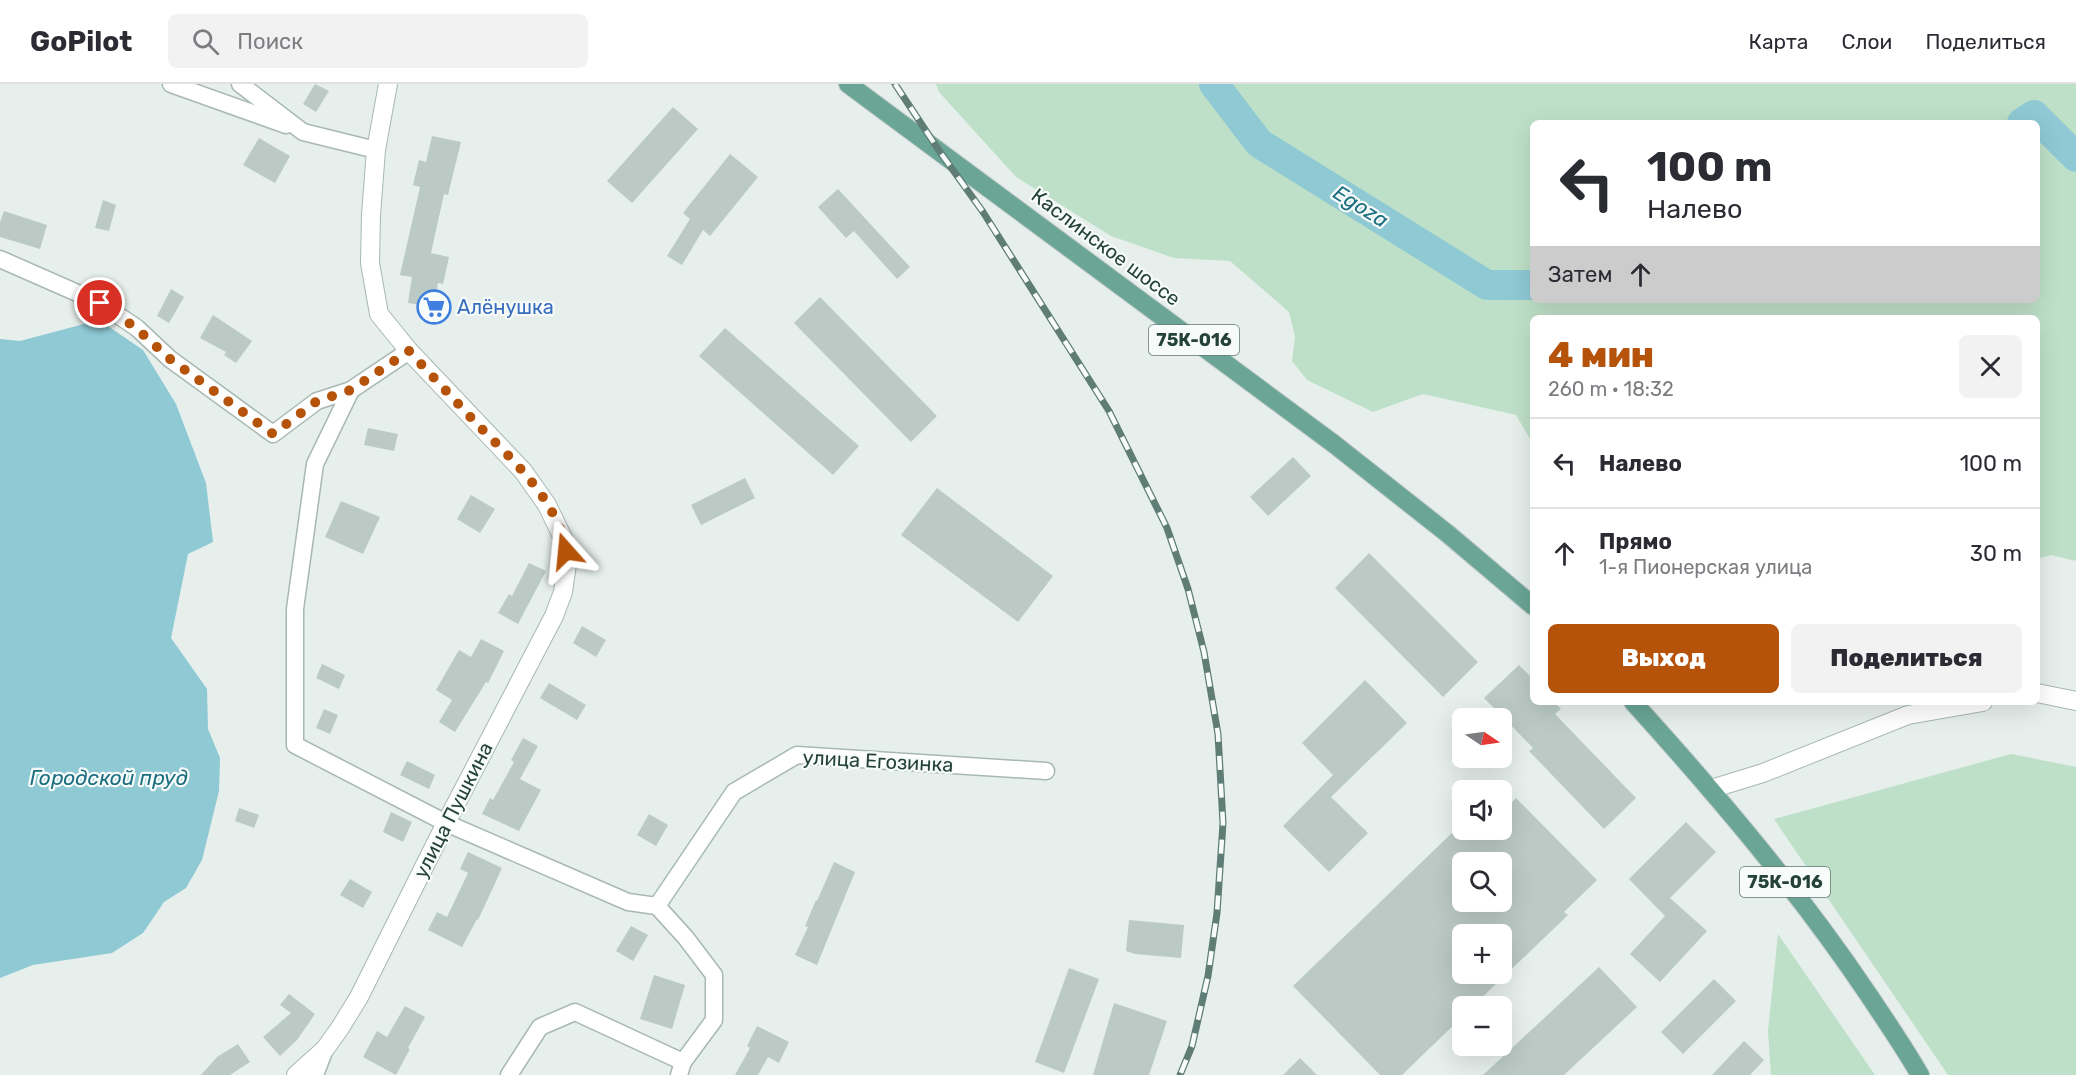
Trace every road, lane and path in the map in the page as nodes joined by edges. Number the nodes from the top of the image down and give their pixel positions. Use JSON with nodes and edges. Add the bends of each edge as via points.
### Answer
{"nodes":[{"id":1,"x":171,"y":84,"type":"edge"},
{"id":2,"x":240,"y":84,"type":"edge"},
{"id":3,"x":388,"y":84,"type":"edge"},
{"id":4,"x":848,"y":84,"type":"edge"},
{"id":5,"x":303,"y":132,"type":"junction"},
{"id":6,"x":376,"y":150,"type":"junction"},
{"id":7,"x":0,"y":259,"type":"edge"},
{"id":8,"x":409,"y":351,"type":"junction"},
{"id":9,"x":351,"y":390,"type":"junction"},
{"id":10,"x":1530,"y":603,"type":"edge"},
{"id":11,"x":2040,"y":694,"type":"edge"},
{"id":12,"x":2076,"y":701,"type":"edge"},
{"id":13,"x":1636,"y":705,"type":"edge"},
{"id":14,"x":1966,"y":705,"type":"edge"},
{"id":15,"x":1046,"y":771,"type":"dead end"},
{"id":16,"x":1711,"y":789,"type":"junction"},
{"id":17,"x":446,"y":823,"type":"junction"},
{"id":18,"x":657,"y":906,"type":"junction"},
{"id":19,"x":325,"y":1049,"type":"junction"},
{"id":20,"x":681,"y":1068,"type":"edge"},
{"id":21,"x":296,"y":1075,"type":"edge"},
{"id":22,"x":315,"y":1075,"type":"edge"},
{"id":23,"x":509,"y":1075,"type":"edge"},
{"id":24,"x":1920,"y":1075,"type":"edge"}],
"edges":[{"from":1,"to":5,"type":"street"},
{"from":2,"to":5,"type":"street"},
{"from":3,"to":6,"type":"street","name":"улица Пушкина"},
{"from":4,"to":10,"type":"main road","name":"Каслинское шоссе","number":"75К-016","via":[[1334,444]]},
{"from":5,"to":6,"type":"street"},
{"from":6,"to":8,"type":"street","name":"улица Пушкина","via":[[370,263],[379,314]]},
{"from":7,"to":9,"type":"street","via":[[100,303],[273,434],[317,401]]},
{"from":8,"to":9,"type":"street"},
{"from":8,"to":17,"type":"street","name":"улица Пушкина","via":[[523,471],[547,505],[563,538],[567,564],[554,616]]},
{"from":9,"to":17,"type":"street","via":[[315,464],[295,609],[296,745]]},
{"from":11,"to":12,"type":"street"},
{"from":13,"to":16,"type":"main road","number":"75К-016"},
{"from":14,"to":16,"type":"street","via":[[1908,715],[1763,773]]},
{"from":15,"to":18,"type":"street","name":"улица Егозинка","via":[[797,755],[734,792]]},
{"from":16,"to":24,"type":"main road","number":"75К-016","via":[[1830,938]]},
{"from":17,"to":18,"type":"street","via":[[628,902]]},
{"from":17,"to":19,"type":"street","name":"улица Пушкина","via":[[359,997]]},
{"from":18,"to":20,"type":"street","via":[[714,975],[714,1020]]},
{"from":19,"to":21,"type":"street"},
{"from":19,"to":22,"type":"street","name":"улица Пушкина"},
{"from":20,"to":23,"type":"street","via":[[575,1012],[540,1027]]}]}
